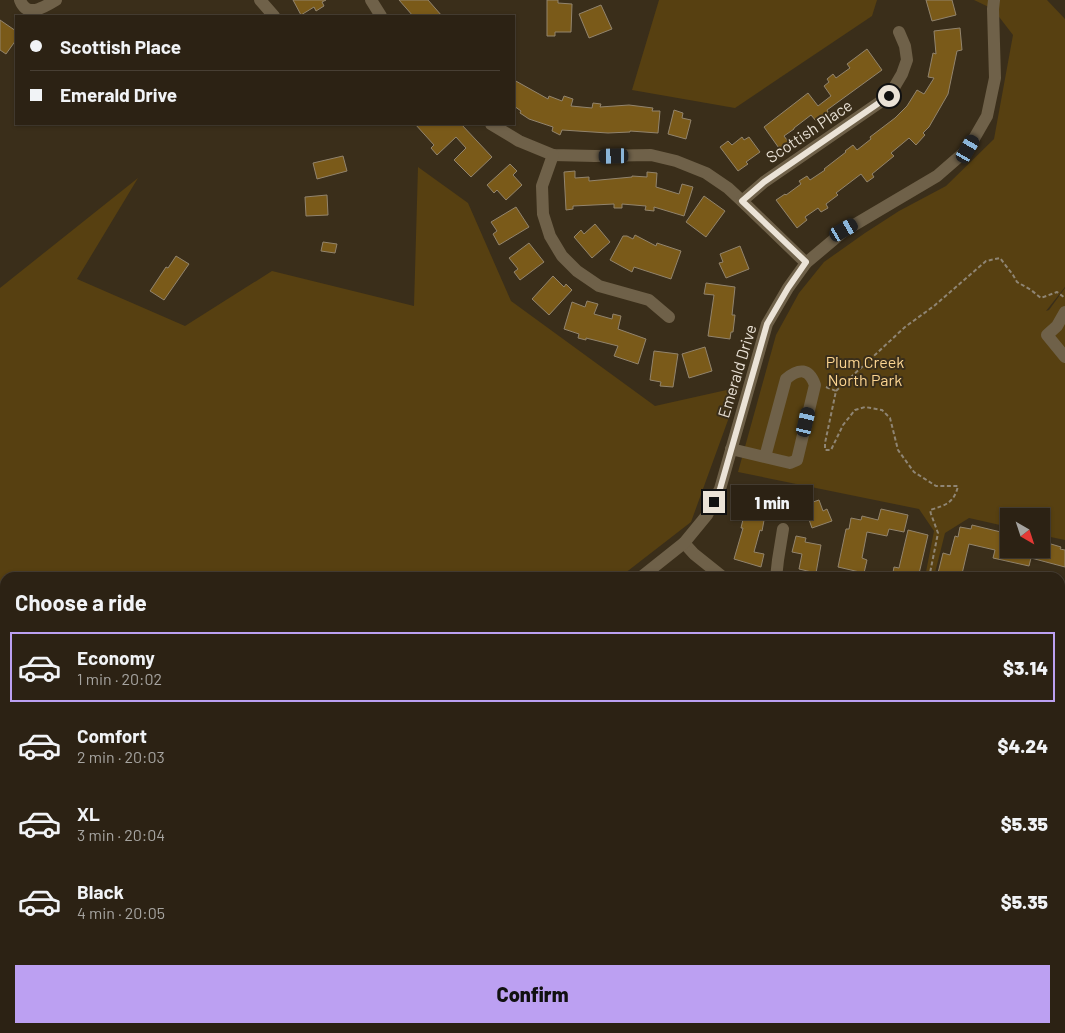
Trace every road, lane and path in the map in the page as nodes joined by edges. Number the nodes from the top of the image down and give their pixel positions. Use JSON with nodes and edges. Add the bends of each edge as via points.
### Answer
{"nodes":[{"id":1,"x":20,"y":0,"type":"edge"},
{"id":2,"x":56,"y":0,"type":"edge"},
{"id":3,"x":260,"y":0,"type":"edge"},
{"id":4,"x":370,"y":0,"type":"edge"},
{"id":5,"x":994,"y":0,"type":"edge"},
{"id":6,"x":273,"y":15,"type":"edge"},
{"id":7,"x":380,"y":15,"type":"edge"},
{"id":8,"x":899,"y":32,"type":"dead end"},
{"id":9,"x":493,"y":125,"type":"edge"},
{"id":10,"x":552,"y":155,"type":"junction"},
{"id":11,"x":742,"y":201,"type":"junction"},
{"id":12,"x":806,"y":262,"type":"junction"},
{"id":13,"x":1065,"y":298,"type":"edge"},
{"id":14,"x":1065,"y":312,"type":"edge"},
{"id":15,"x":668,"y":317,"type":"dead end"},
{"id":16,"x":1065,"y":357,"type":"edge"},
{"id":17,"x":824,"y":387,"type":"dead end"},
{"id":18,"x":836,"y":391,"type":"junction"},
{"id":19,"x":731,"y":448,"type":"junction"},
{"id":20,"x":765,"y":457,"type":"junction"},
{"id":21,"x":783,"y":529,"type":"dead end"},
{"id":22,"x":684,"y":543,"type":"junction"},
{"id":23,"x":648,"y":572,"type":"edge"},
{"id":24,"x":716,"y":572,"type":"edge"},
{"id":25,"x":777,"y":572,"type":"edge"},
{"id":26,"x":930,"y":572,"type":"edge"}],
"edges":[{"from":1,"to":2,"type":"street","via":[[27,10],[35,10]]},
{"from":3,"to":6,"type":"street"},
{"from":4,"to":7,"type":"street"},
{"from":5,"to":12,"type":"street","name":"Emerald Drive","via":[[995,78],[987,116],[968,149],[937,176],[844,230]]},
{"from":8,"to":11,"type":"street","name":"Scottish Place","via":[[906,46],[907,60],[889,96],[764,182]]},
{"from":9,"to":10,"type":"street"},
{"from":10,"to":11,"type":"street","via":[[651,155],[676,161],[706,172]]},
{"from":10,"to":15,"type":"street","via":[[542,186],[543,214],[550,236],[562,256],[599,286],[649,300]]},
{"from":11,"to":12,"type":"street"},
{"from":12,"to":19,"type":"street","name":"Emerald Drive","via":[[767,324]]},
{"from":13,"to":18,"type":"path","via":[[1057,292],[1041,298],[1017,282],[1000,258],[986,261],[905,327]]},
{"from":14,"to":16,"type":"street","via":[[1047,335]]},
{"from":17,"to":18,"type":"path"},
{"from":18,"to":26,"type":"path","via":[[824,450],[831,450],[843,425],[855,410],[865,407],[882,410],[890,418],[898,450],[914,472],[936,486],[958,486],[956,496],[945,505],[930,510],[938,533]]},
{"from":19,"to":20,"type":"street"},
{"from":19,"to":22,"type":"street","name":"Emerald Drive","via":[[720,489],[707,515]]},
{"from":20,"to":20,"type":"street","via":[[790,463],[797,460],[815,385],[807,373],[799,371],[786,378]]},
{"from":21,"to":25,"type":"street"},
{"from":22,"to":23,"type":"street","name":"Emerald Drive"},
{"from":22,"to":24,"type":"street"}]}
